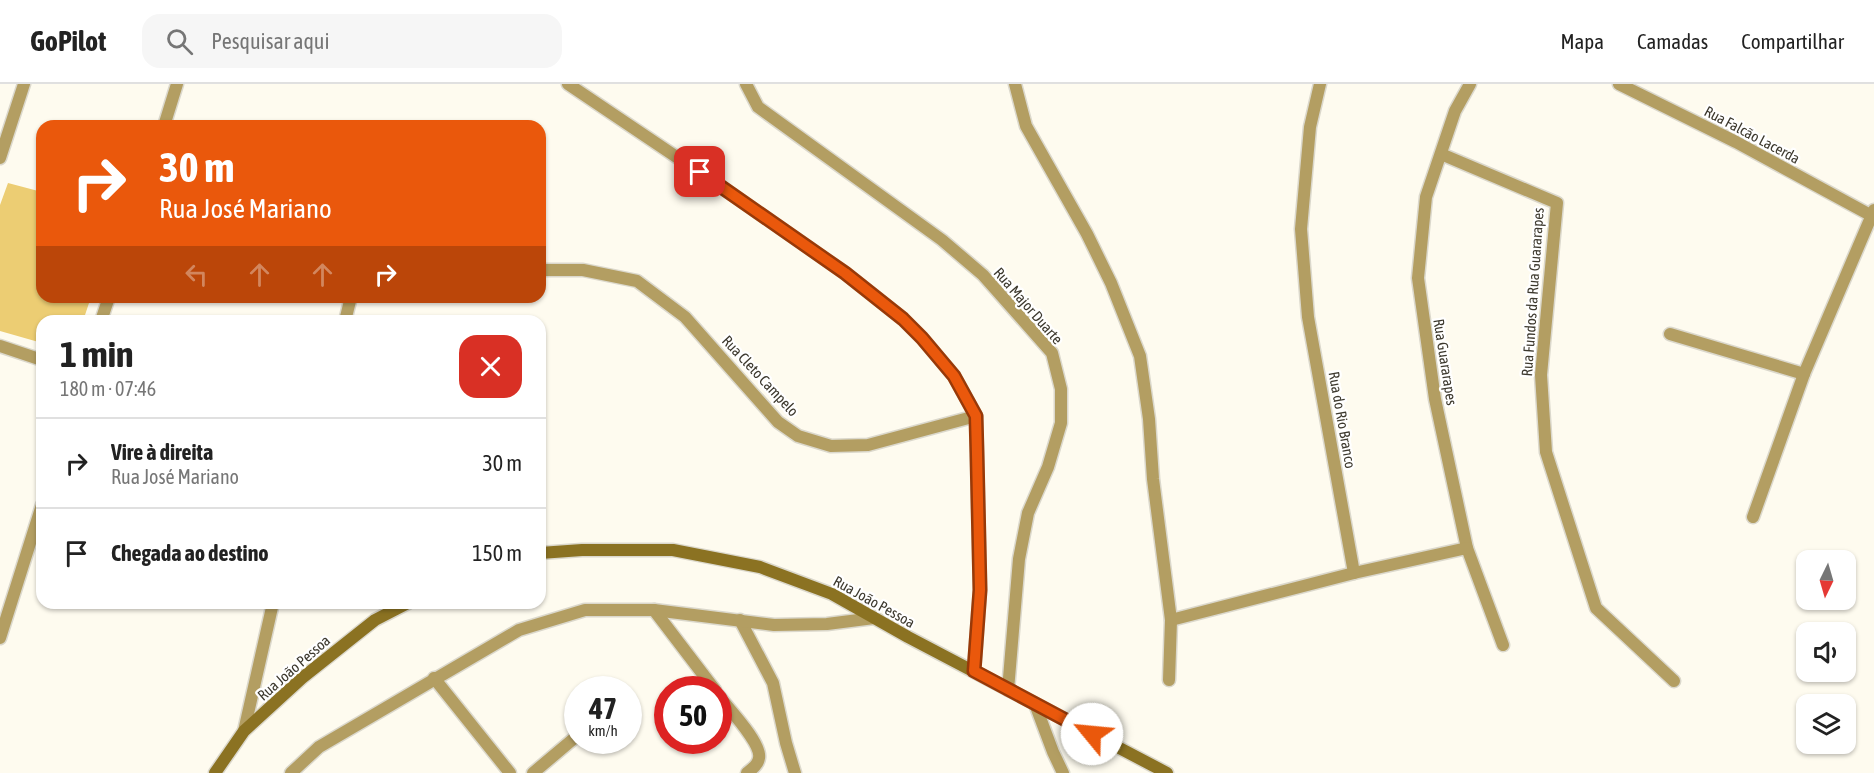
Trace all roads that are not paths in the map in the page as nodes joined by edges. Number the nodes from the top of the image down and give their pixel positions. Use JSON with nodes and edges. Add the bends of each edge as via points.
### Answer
{"nodes":[{"id":1,"x":24,"y":84,"type":"edge"},
{"id":2,"x":177,"y":84,"type":"edge"},
{"id":3,"x":568,"y":84,"type":"edge"},
{"id":4,"x":746,"y":84,"type":"edge"},
{"id":5,"x":1015,"y":84,"type":"edge"},
{"id":6,"x":1320,"y":84,"type":"edge"},
{"id":7,"x":1470,"y":84,"type":"edge"},
{"id":8,"x":1619,"y":84,"type":"edge"},
{"id":9,"x":166,"y":120,"type":"edge"},
{"id":10,"x":1441,"y":154,"type":"junction"},
{"id":11,"x":0,"y":158,"type":"edge"},
{"id":12,"x":1873,"y":214,"type":"edge"},
{"id":13,"x":546,"y":270,"type":"edge"},
{"id":14,"x":1670,"y":334,"type":"dead end"},
{"id":15,"x":0,"y":346,"type":"edge"},
{"id":16,"x":36,"y":358,"type":"edge"},
{"id":17,"x":1804,"y":374,"type":"junction"},
{"id":18,"x":976,"y":416,"type":"junction"},
{"id":19,"x":1753,"y":516,"type":"dead end"},
{"id":20,"x":36,"y":524,"type":"edge"},
{"id":21,"x":1467,"y":548,"type":"junction"},
{"id":22,"x":546,"y":553,"type":"edge"},
{"id":23,"x":1354,"y":573,"type":"junction"},
{"id":24,"x":272,"y":609,"type":"edge"},
{"id":25,"x":396,"y":609,"type":"edge"},
{"id":26,"x":654,"y":610,"type":"junction"},
{"id":27,"x":874,"y":618,"type":"junction"},
{"id":28,"x":740,"y":620,"type":"junction"},
{"id":29,"x":1171,"y":620,"type":"junction"},
{"id":30,"x":0,"y":638,"type":"edge"},
{"id":31,"x":1503,"y":645,"type":"dead end"},
{"id":32,"x":974,"y":671,"type":"junction"},
{"id":33,"x":704,"y":676,"type":"edge"},
{"id":34,"x":434,"y":678,"type":"junction"},
{"id":35,"x":1169,"y":680,"type":"dead end"},
{"id":36,"x":1674,"y":681,"type":"dead end"},
{"id":37,"x":1008,"y":690,"type":"junction"},
{"id":38,"x":1035,"y":704,"type":"junction"},
{"id":39,"x":732,"y":713,"type":"edge"},
{"id":40,"x":244,"y":731,"type":"junction"},
{"id":41,"x":564,"y":747,"type":"edge"},
{"id":42,"x":215,"y":773,"type":"edge"},
{"id":43,"x":291,"y":773,"type":"edge"},
{"id":44,"x":510,"y":773,"type":"edge"},
{"id":45,"x":533,"y":773,"type":"edge"},
{"id":46,"x":747,"y":773,"type":"edge"},
{"id":47,"x":795,"y":773,"type":"edge"},
{"id":48,"x":1064,"y":773,"type":"edge"},
{"id":49,"x":1167,"y":773,"type":"edge"}],
"edges":[{"from":1,"to":11,"type":"street"},
{"from":2,"to":9,"type":"street"},
{"from":3,"to":18,"type":"street","via":[[736,196],[886,306],[922,338],[954,376]]},
{"from":4,"to":37,"type":"street","name":"Rua Major Duarte","via":[[758,107],[942,240],[983,275],[1052,353],[1061,388],[1061,423],[1028,513],[1018,558]]},
{"from":5,"to":29,"type":"street","via":[[1026,126],[1087,234],[1140,356]]},
{"from":6,"to":23,"type":"street","name":"Rua do Rio Branco","via":[[1310,127],[1301,229],[1308,317]]},
{"from":7,"to":10,"type":"street","name":"Rua Guararapes","via":[[1455,111]]},
{"from":8,"to":12,"type":"street","name":"Rua Falcão Lacerda"},
{"from":10,"to":21,"type":"street","name":"Rua Guararapes","via":[[1426,197],[1418,278],[1435,399]]},
{"from":10,"to":36,"type":"street","name":"Rua Fundos da Rua Guararapes","via":[[1557,203],[1541,375],[1546,452],[1596,608]]},
{"from":12,"to":17,"type":"street"},
{"from":13,"to":18,"type":"street","name":"Rua Cleto Campelo","via":[[583,270],[637,281],[685,317],[778,422],[798,436],[831,446],[868,445]]},
{"from":14,"to":17,"type":"street"},
{"from":15,"to":16,"type":"street"},
{"from":17,"to":19,"type":"street"},
{"from":18,"to":32,"type":"street","via":[[980,590]]},
{"from":20,"to":30,"type":"street"},
{"from":21,"to":23,"type":"street"},
{"from":21,"to":31,"type":"street","name":"Rua Guararapes"},
{"from":22,"to":27,"type":"main road","name":"Rua João Pessoa","via":[[673,550],[760,567],[832,594]]},
{"from":23,"to":29,"type":"street"},
{"from":24,"to":40,"type":"street"},
{"from":25,"to":40,"type":"main road","name":"Rua João Pessoa","via":[[375,620],[320,663]]},
{"from":26,"to":28,"type":"street"},
{"from":26,"to":33,"type":"street"},
{"from":26,"to":34,"type":"street","via":[[585,609],[519,630]]},
{"from":27,"to":28,"type":"street","via":[[774,625]]},
{"from":27,"to":32,"type":"main road","name":"Rua João Pessoa"},
{"from":28,"to":47,"type":"street","via":[[773,683]]},
{"from":29,"to":35,"type":"street"},
{"from":32,"to":37,"type":"main road","name":"Rua João Pessoa"},
{"from":34,"to":43,"type":"street","via":[[319,747]]},
{"from":34,"to":44,"type":"street"},
{"from":37,"to":38,"type":"main road","name":"Rua João Pessoa"},
{"from":38,"to":48,"type":"street"},
{"from":38,"to":49,"type":"main road","name":"Rua João Pessoa"},
{"from":39,"to":46,"type":"street","via":[[757,746],[759,757]]},
{"from":40,"to":42,"type":"main road","name":"Rua João Pessoa"},
{"from":41,"to":45,"type":"street"}]}
